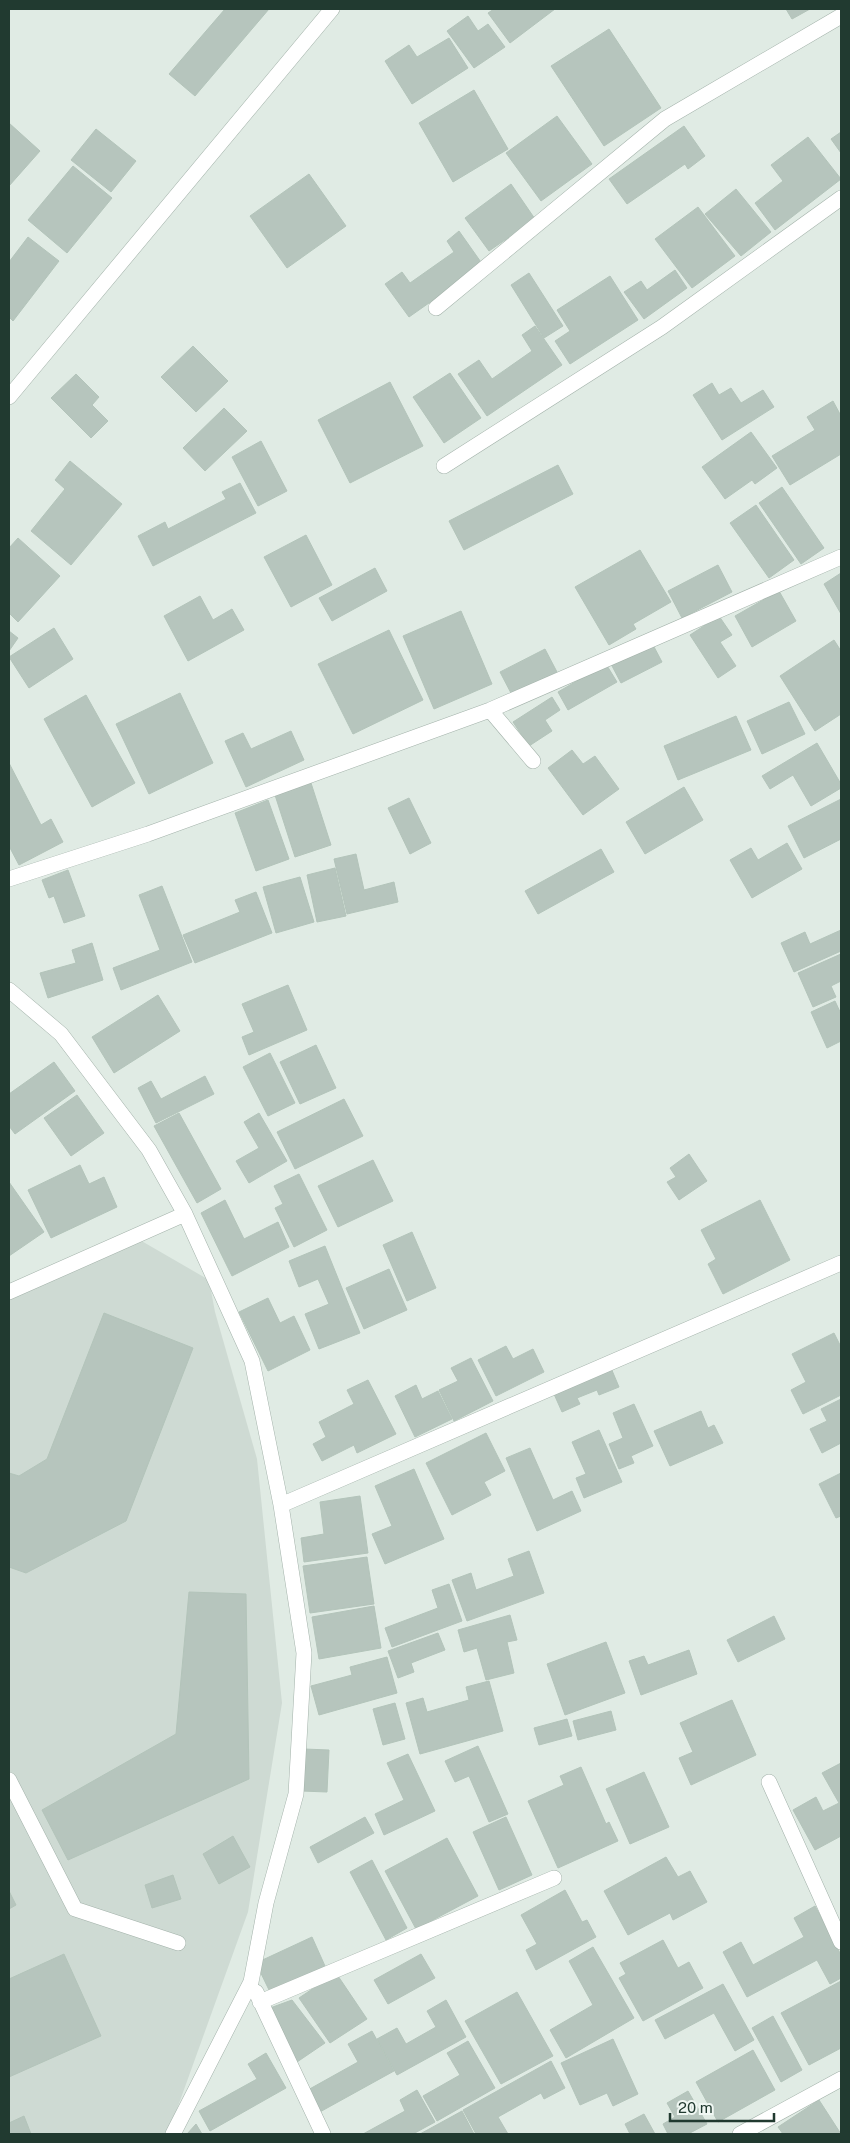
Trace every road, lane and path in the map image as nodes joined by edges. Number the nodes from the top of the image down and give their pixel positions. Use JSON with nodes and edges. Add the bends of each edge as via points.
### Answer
{"nodes":[{"id":1,"x":332,"y":9,"type":"edge"},
{"id":2,"x":841,"y":16,"type":"edge"},
{"id":3,"x":841,"y":198,"type":"edge"},
{"id":4,"x":436,"y":308,"type":"dead end"},
{"id":5,"x":9,"y":397,"type":"edge"},
{"id":6,"x":444,"y":466,"type":"dead end"},
{"id":7,"x":841,"y":557,"type":"edge"},
{"id":8,"x":490,"y":710,"type":"junction"},
{"id":9,"x":533,"y":761,"type":"dead end"},
{"id":10,"x":9,"y":878,"type":"edge"},
{"id":11,"x":9,"y":990,"type":"edge"},
{"id":12,"x":185,"y":1214,"type":"junction"},
{"id":13,"x":841,"y":1263,"type":"edge"},
{"id":14,"x":9,"y":1292,"type":"edge"},
{"id":15,"x":280,"y":1506,"type":"junction"},
{"id":16,"x":9,"y":1780,"type":"edge"},
{"id":17,"x":769,"y":1782,"type":"dead end"},
{"id":18,"x":554,"y":1878,"type":"dead end"},
{"id":19,"x":841,"y":1942,"type":"edge"},
{"id":20,"x":178,"y":1943,"type":"dead end"},
{"id":21,"x":251,"y":1982,"type":"junction"},
{"id":22,"x":260,"y":2002,"type":"junction"},
{"id":23,"x":841,"y":2079,"type":"edge"},
{"id":24,"x":173,"y":2134,"type":"edge"},
{"id":25,"x":323,"y":2134,"type":"edge"},
{"id":26,"x":740,"y":2134,"type":"edge"}],
"edges":[{"from":1,"to":5,"type":"street"},
{"from":2,"to":4,"type":"street","via":[[665,119]]},
{"from":3,"to":6,"type":"street","via":[[662,327]]},
{"from":7,"to":8,"type":"street"},
{"from":8,"to":9,"type":"street"},
{"from":8,"to":10,"type":"street","via":[[148,834]]},
{"from":11,"to":12,"type":"street","via":[[61,1034],[149,1150]]},
{"from":12,"to":14,"type":"street"},
{"from":12,"to":15,"type":"street","via":[[252,1361]]},
{"from":13,"to":15,"type":"street"},
{"from":15,"to":21,"type":"street","via":[[304,1653],[297,1784],[266,1902]]},
{"from":16,"to":20,"type":"street","via":[[75,1909]]},
{"from":17,"to":19,"type":"street"},
{"from":18,"to":22,"type":"street"},
{"from":21,"to":22,"type":"street"},
{"from":21,"to":24,"type":"street"},
{"from":22,"to":25,"type":"street"},
{"from":23,"to":26,"type":"street"}]}
